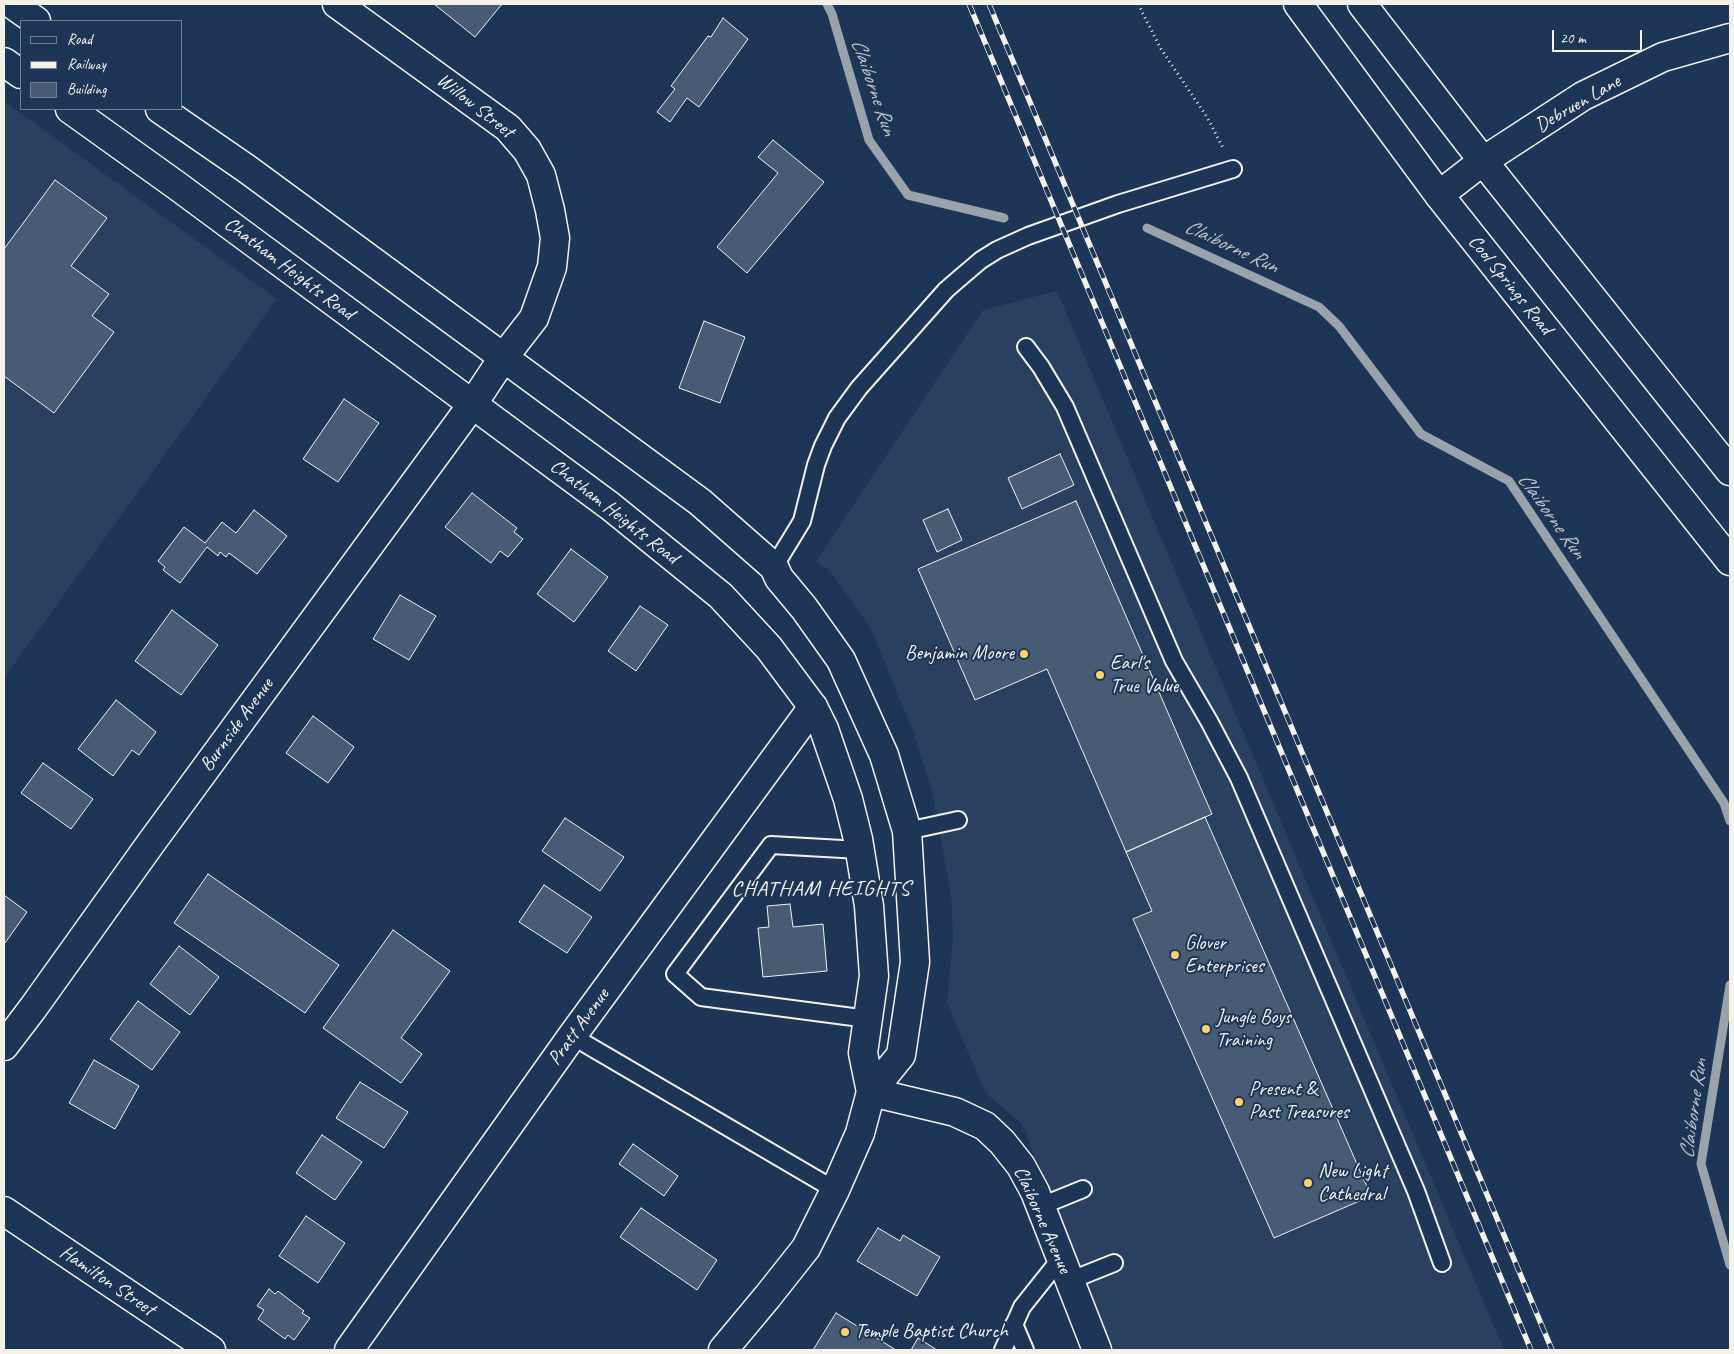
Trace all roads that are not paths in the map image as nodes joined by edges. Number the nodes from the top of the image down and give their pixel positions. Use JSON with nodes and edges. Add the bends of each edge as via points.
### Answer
{"nodes":[{"id":1,"x":12,"y":4,"type":"edge"},
{"id":2,"x":1298,"y":4,"type":"edge"},
{"id":3,"x":1362,"y":4,"type":"edge"},
{"id":4,"x":348,"y":8,"type":"edge"},
{"id":5,"x":35,"y":20,"type":"edge"},
{"id":6,"x":1730,"y":38,"type":"edge"},
{"id":7,"x":4,"y":62,"type":"edge"},
{"id":8,"x":20,"y":73,"type":"edge"},
{"id":9,"x":71,"y":110,"type":"edge"},
{"id":10,"x":161,"y":110,"type":"edge"},
{"id":11,"x":1483,"y":161,"type":"junction"},
{"id":12,"x":1233,"y":169,"type":"road end"},
{"id":13,"x":1439,"y":195,"type":"junction"},
{"id":14,"x":1026,"y":347,"type":"dead end"},
{"id":15,"x":503,"y":358,"type":"junction"},
{"id":16,"x":472,"y":405,"type":"junction"},
{"id":17,"x":1730,"y":471,"type":"edge"},
{"id":18,"x":1730,"y":561,"type":"edge"},
{"id":19,"x":774,"y":567,"type":"junction"},
{"id":20,"x":813,"y":707,"type":"junction"},
{"id":21,"x":958,"y":820,"type":"dead end"},
{"id":22,"x":906,"y":831,"type":"junction"},
{"id":23,"x":860,"y":850,"type":"junction"},
{"id":24,"x":868,"y":1019,"type":"junction"},
{"id":25,"x":572,"y":1036,"type":"junction"},
{"id":26,"x":4,"y":1046,"type":"edge"},
{"id":27,"x":871,"y":1092,"type":"junction"},
{"id":28,"x":1083,"y":1189,"type":"dead end"},
{"id":29,"x":835,"y":1190,"type":"junction"},
{"id":30,"x":1041,"y":1206,"type":"junction"},
{"id":31,"x":4,"y":1211,"type":"edge"},
{"id":32,"x":1114,"y":1263,"type":"dead end"},
{"id":33,"x":1442,"y":1263,"type":"dead end"},
{"id":34,"x":1065,"y":1269,"type":"junction"},
{"id":35,"x":1014,"y":1324,"type":"junction"},
{"id":36,"x":210,"y":1350,"type":"edge"},
{"id":37,"x":349,"y":1350,"type":"edge"},
{"id":38,"x":723,"y":1350,"type":"edge"},
{"id":39,"x":1003,"y":1350,"type":"edge"},
{"id":40,"x":1025,"y":1350,"type":"edge"},
{"id":41,"x":1097,"y":1350,"type":"edge"}],
"edges":[{"from":1,"to":5,"type":"main road"},
{"from":2,"to":13,"type":"main road","name":"Cool Springs Road"},
{"from":3,"to":11,"type":"main road"},
{"from":4,"to":15,"type":"main road","name":"Willow Street","via":[[508,128],[527,150],[541,175],[555,238],[552,267],[534,318]]},
{"from":6,"to":11,"type":"main road","name":"Debruen Lane","via":[[1663,57],[1583,96]]},
{"from":7,"to":8,"type":"main road"},
{"from":9,"to":16,"type":"main road","name":"Chatham Heights Road"},
{"from":10,"to":15,"type":"main road","name":"Chatham Heights Road","via":[[247,168]]},
{"from":11,"to":13,"type":"main road","name":"Debruen Lane"},
{"from":11,"to":17,"type":"main road"},
{"from":12,"to":19,"type":"lane","via":[[1028,236],[981,260],[946,290],[859,388],[837,418],[816,465],[802,521]]},
{"from":13,"to":18,"type":"main road","name":"Cool Springs Road"},
{"from":14,"to":33,"type":"lane","via":[[1065,407],[1174,661],[1239,778],[1416,1191]]},
{"from":15,"to":16,"type":"main road","name":"Willow Street"},
{"from":15,"to":19,"type":"main road","name":"Chatham Heights Road","via":[[700,502]]},
{"from":16,"to":20,"type":"main road","name":"Chatham Heights Road","via":[[610,506],[721,596],[769,648]]},
{"from":16,"to":26,"type":"main road","name":"Burnside Avenue"},
{"from":19,"to":22,"type":"main road","name":"Chatham Heights Road","via":[[841,660],[884,755]]},
{"from":20,"to":23,"type":"main road","name":"Chatham Heights Road","via":[[848,799]]},
{"from":20,"to":25,"type":"main road","name":"Pratt Avenue"},
{"from":21,"to":22,"type":"lane"},
{"from":22,"to":27,"type":"main road","name":"Chatham Heights Road","via":[[915,962],[901,1055]]},
{"from":23,"to":24,"type":"main road","name":"Chatham Heights Road","via":[[870,906],[874,976]]},
{"from":23,"to":24,"type":"lane","via":[[771,845],[675,974],[701,997]]},
{"from":24,"to":27,"type":"main road","name":"Chatham Heights Road","via":[[863,1053]]},
{"from":25,"to":29,"type":"lane"},
{"from":25,"to":37,"type":"main road","name":"Pratt Avenue"},
{"from":27,"to":29,"type":"main road","name":"Chatham Heights Road","via":[[860,1133]]},
{"from":27,"to":30,"type":"main road","name":"Claiborne Avenue","via":[[955,1112],[984,1126],[1021,1166]]},
{"from":28,"to":30,"type":"lane"},
{"from":29,"to":38,"type":"main road","name":"Chatham Heights Road","via":[[806,1248]]},
{"from":30,"to":34,"type":"main road","name":"Claiborne Avenue"},
{"from":31,"to":36,"type":"main road","name":"Hamilton Street"},
{"from":32,"to":34,"type":"lane"},
{"from":34,"to":35,"type":"lane","via":[[1022,1307]]},
{"from":34,"to":41,"type":"main road","name":"Claiborne Avenue"},
{"from":35,"to":39,"type":"lane"},
{"from":35,"to":40,"type":"lane"}]}
